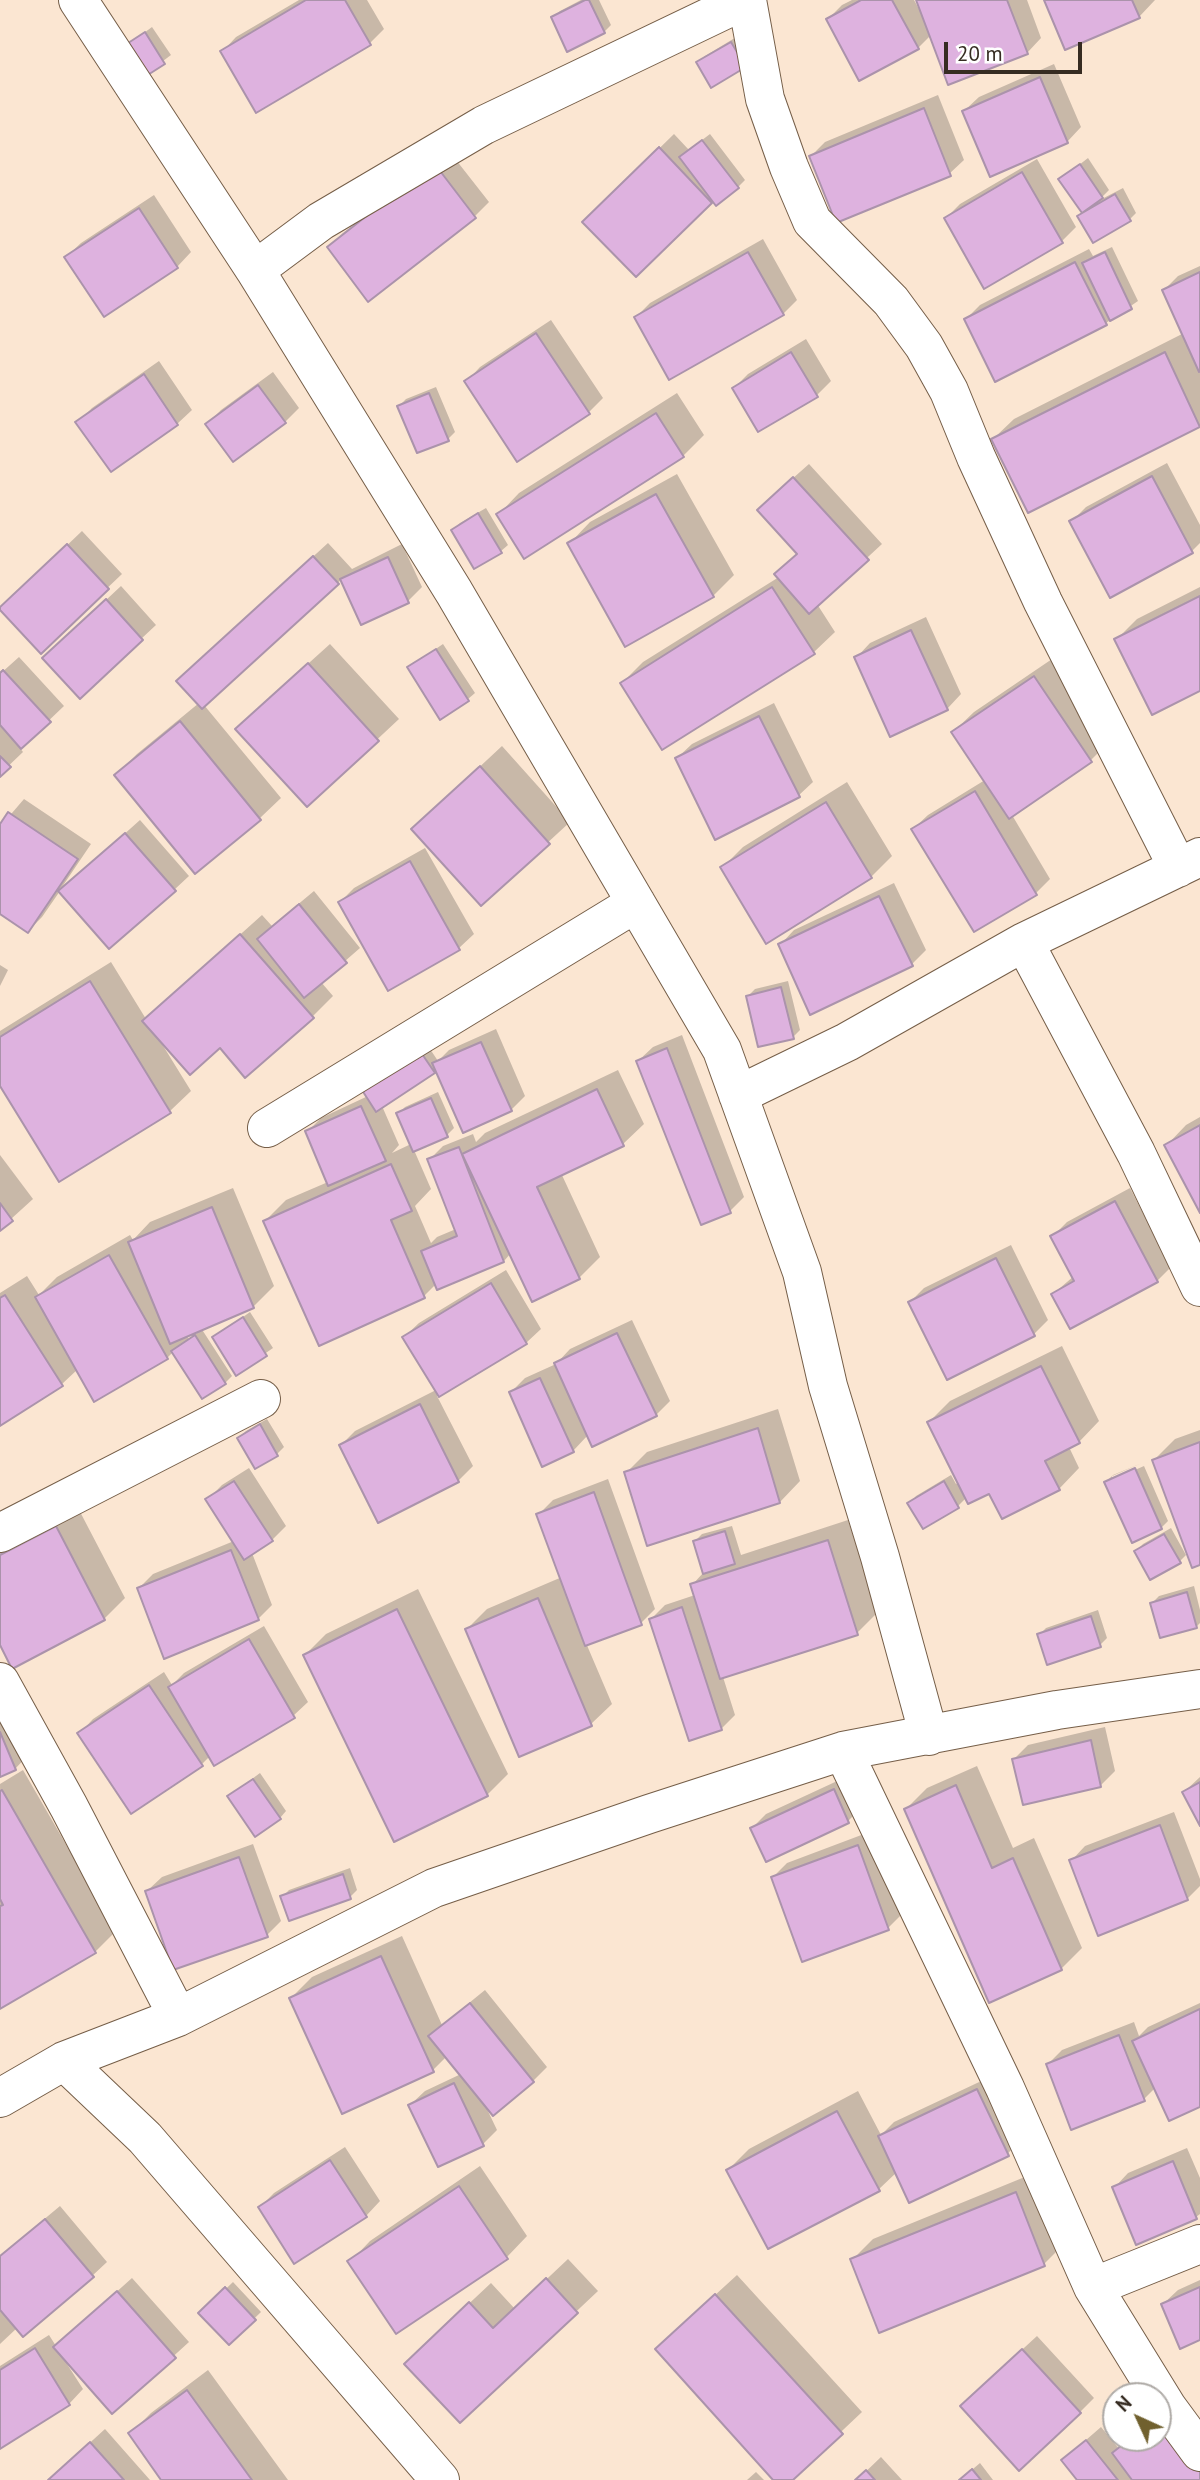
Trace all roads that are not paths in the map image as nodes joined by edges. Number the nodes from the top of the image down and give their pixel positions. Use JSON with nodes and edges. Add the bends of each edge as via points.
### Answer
{"nodes":[{"id":1,"x":78,"y":0,"type":"edge"},
{"id":2,"x":746,"y":0,"type":"edge"},
{"id":3,"x":255,"y":270,"type":"junction"},
{"id":4,"x":1189,"y":862,"type":"edge"},
{"id":5,"x":636,"y":903,"type":"junction"},
{"id":6,"x":1024,"y":942,"type":"junction"},
{"id":7,"x":738,"y":1095,"type":"junction"},
{"id":8,"x":267,"y":1128,"type":"dead end"},
{"id":9,"x":1200,"y":1287,"type":"edge"},
{"id":10,"x":261,"y":1399,"type":"dead end"},
{"id":11,"x":0,"y":1533,"type":"edge"},
{"id":12,"x":0,"y":1682,"type":"edge"},
{"id":13,"x":1200,"y":1689,"type":"edge"},
{"id":14,"x":929,"y":1736,"type":"junction"},
{"id":15,"x":843,"y":1751,"type":"junction"},
{"id":16,"x":178,"y":2017,"type":"junction"},
{"id":17,"x":64,"y":2061,"type":"junction"},
{"id":18,"x":0,"y":2098,"type":"edge"},
{"id":19,"x":1200,"y":2244,"type":"edge"},
{"id":20,"x":1093,"y":2287,"type":"junction"},
{"id":21,"x":1200,"y":2452,"type":"edge"},
{"id":22,"x":440,"y":2480,"type":"edge"}],
"edges":[{"from":1,"to":3,"type":"street"},
{"from":2,"to":3,"type":"street","via":[[484,124],[321,221]]},
{"from":2,"to":4,"type":"street","via":[[765,99],[812,221],[891,301],[924,346],[949,391],[1042,602]]},
{"from":3,"to":5,"type":"street","via":[[454,592]]},
{"from":4,"to":6,"type":"street"},
{"from":5,"to":7,"type":"street","via":[[722,1050]]},
{"from":5,"to":8,"type":"street"},
{"from":6,"to":7,"type":"street","via":[[839,1047]]},
{"from":6,"to":9,"type":"street","via":[[1136,1153]]},
{"from":7,"to":14,"type":"street","via":[[802,1272],[828,1386]]},
{"from":10,"to":11,"type":"street"},
{"from":12,"to":16,"type":"street"},
{"from":13,"to":14,"type":"street","via":[[1057,1710]]},
{"from":14,"to":15,"type":"street"},
{"from":15,"to":16,"type":"street","via":[[434,1888]]},
{"from":15,"to":20,"type":"street"},
{"from":16,"to":17,"type":"street"},
{"from":17,"to":18,"type":"street"},
{"from":17,"to":22,"type":"street","via":[[145,2138]]},
{"from":19,"to":20,"type":"street"},
{"from":20,"to":21,"type":"street"}]}
